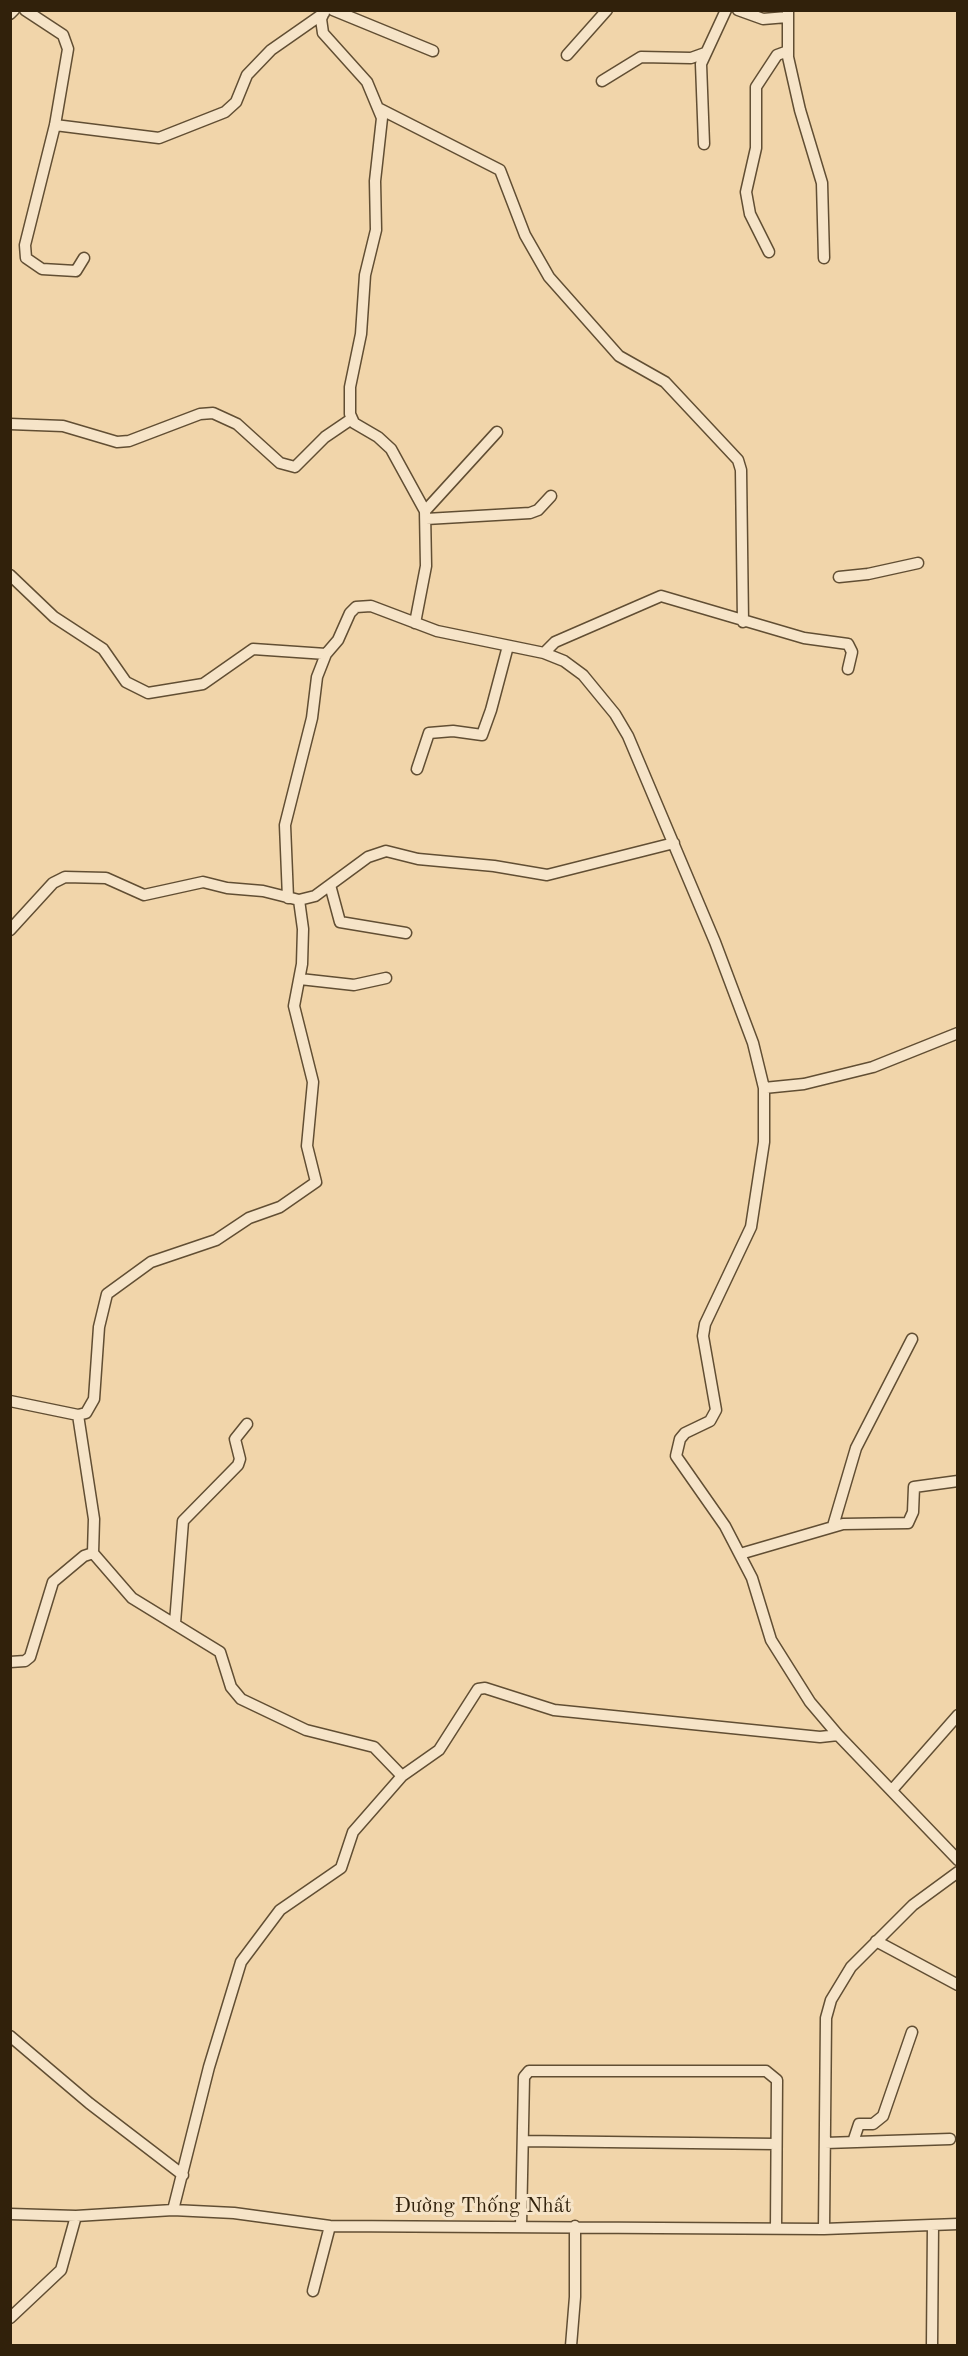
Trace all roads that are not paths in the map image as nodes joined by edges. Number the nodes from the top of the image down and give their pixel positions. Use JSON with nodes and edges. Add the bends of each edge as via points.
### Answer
{"nodes":[{"id":1,"x":14,"y":10,"type":"edge"},
{"id":2,"x":25,"y":10,"type":"edge"},
{"id":3,"x":607,"y":10,"type":"edge"},
{"id":4,"x":726,"y":10,"type":"edge"},
{"id":5,"x":738,"y":10,"type":"edge"},
{"id":6,"x":327,"y":11,"type":"edge"},
{"id":7,"x":10,"y":14,"type":"edge"},
{"id":8,"x":787,"y":14,"type":"edge"},
{"id":9,"x":433,"y":51,"type":"dead end"},
{"id":10,"x":788,"y":51,"type":"junction"},
{"id":11,"x":705,"y":52,"type":"junction"},
{"id":12,"x":567,"y":55,"type":"dead end"},
{"id":13,"x":602,"y":81,"type":"dead end"},
{"id":14,"x":380,"y":109,"type":"junction"},
{"id":15,"x":55,"y":125,"type":"junction"},
{"id":16,"x":704,"y":144,"type":"dead end"},
{"id":17,"x":769,"y":252,"type":"dead end"},
{"id":18,"x":84,"y":258,"type":"dead end"},
{"id":19,"x":824,"y":258,"type":"dead end"},
{"id":20,"x":350,"y":420,"type":"junction"},
{"id":21,"x":10,"y":424,"type":"edge"},
{"id":22,"x":497,"y":432,"type":"dead end"},
{"id":23,"x":551,"y":496,"type":"dead end"},
{"id":24,"x":425,"y":515,"type":"junction"},
{"id":25,"x":918,"y":563,"type":"dead end"},
{"id":26,"x":10,"y":575,"type":"edge"},
{"id":27,"x":839,"y":577,"type":"dead end"},
{"id":28,"x":743,"y":622,"type":"junction"},
{"id":29,"x":415,"y":623,"type":"junction"},
{"id":30,"x":508,"y":646,"type":"junction"},
{"id":31,"x":544,"y":653,"type":"junction"},
{"id":32,"x":326,"y":654,"type":"junction"},
{"id":33,"x":848,"y":669,"type":"dead end"},
{"id":34,"x":417,"y":769,"type":"dead end"},
{"id":35,"x":674,"y":843,"type":"junction"},
{"id":36,"x":330,"y":885,"type":"junction"},
{"id":37,"x":293,"y":899,"type":"junction"},
{"id":38,"x":10,"y":930,"type":"edge"},
{"id":39,"x":406,"y":933,"type":"dead end"},
{"id":40,"x":386,"y":978,"type":"dead end"},
{"id":41,"x":300,"y":979,"type":"junction"},
{"id":42,"x":957,"y":1033,"type":"edge"},
{"id":43,"x":764,"y":1088,"type":"junction"},
{"id":44,"x":912,"y":1339,"type":"dead end"},
{"id":45,"x":10,"y":1401,"type":"edge"},
{"id":46,"x":78,"y":1415,"type":"junction"},
{"id":47,"x":247,"y":1424,"type":"dead end"},
{"id":48,"x":957,"y":1481,"type":"edge"},
{"id":49,"x":833,"y":1526,"type":"junction"},
{"id":50,"x":93,"y":1553,"type":"junction"},
{"id":51,"x":740,"y":1554,"type":"junction"},
{"id":52,"x":175,"y":1623,"type":"junction"},
{"id":53,"x":10,"y":1662,"type":"edge"},
{"id":54,"x":957,"y":1714,"type":"edge"},
{"id":55,"x":838,"y":1736,"type":"junction"},
{"id":56,"x":402,"y":1776,"type":"junction"},
{"id":57,"x":892,"y":1790,"type":"junction"},
{"id":58,"x":953,"y":1855,"type":"edge"},
{"id":59,"x":957,"y":1872,"type":"edge"},
{"id":60,"x":876,"y":1941,"type":"junction"},
{"id":61,"x":957,"y":1985,"type":"edge"},
{"id":62,"x":912,"y":2032,"type":"dead end"},
{"id":63,"x":10,"y":2036,"type":"edge"},
{"id":64,"x":950,"y":2139,"type":"dead end"},
{"id":65,"x":523,"y":2142,"type":"junction"},
{"id":66,"x":853,"y":2142,"type":"junction"},
{"id":67,"x":825,"y":2143,"type":"junction"},
{"id":68,"x":776,"y":2144,"type":"junction"},
{"id":69,"x":183,"y":2175,"type":"junction"},
{"id":70,"x":172,"y":2210,"type":"junction"},
{"id":71,"x":10,"y":2214,"type":"edge"},
{"id":72,"x":76,"y":2216,"type":"junction"},
{"id":73,"x":957,"y":2224,"type":"edge"},
{"id":74,"x":933,"y":2225,"type":"junction"},
{"id":75,"x":330,"y":2226,"type":"junction"},
{"id":76,"x":521,"y":2226,"type":"junction"},
{"id":77,"x":575,"y":2226,"type":"junction"},
{"id":78,"x":776,"y":2228,"type":"junction"},
{"id":79,"x":824,"y":2229,"type":"junction"},
{"id":80,"x":313,"y":2291,"type":"dead end"},
{"id":81,"x":10,"y":2318,"type":"edge"},
{"id":82,"x":571,"y":2346,"type":"edge"},
{"id":83,"x":932,"y":2346,"type":"edge"}],
"edges":[{"from":1,"to":7,"type":"street"},
{"from":2,"to":15,"type":"street","via":[[67,41]]},
{"from":3,"to":12,"type":"street"},
{"from":4,"to":11,"type":"street"},
{"from":5,"to":8,"type":"street","via":[[763,19]]},
{"from":6,"to":9,"type":"street"},
{"from":6,"to":14,"type":"street","via":[[321,26],[323,33],[367,82]]},
{"from":6,"to":15,"type":"street","via":[[272,50],[247,75],[236,102],[225,112],[159,138]]},
{"from":8,"to":10,"type":"street"},
{"from":10,"to":17,"type":"street","via":[[777,55],[756,87],[756,148],[746,192],[750,214]]},
{"from":10,"to":19,"type":"street","via":[[800,110],[822,183]]},
{"from":11,"to":13,"type":"street","via":[[691,58],[641,57]]},
{"from":11,"to":16,"type":"street","via":[[700,72]]},
{"from":14,"to":20,"type":"street","via":[[376,230],[365,275],[360,343],[350,387]]},
{"from":14,"to":28,"type":"street","via":[[500,170],[525,236],[549,277],[619,356],[665,382],[738,460]]},
{"from":15,"to":18,"type":"street","via":[[25,254],[34,265],[50,271],[76,271]]},
{"from":20,"to":21,"type":"street","via":[[325,437],[295,467],[280,463],[237,424],[213,413],[117,442],[63,426]]},
{"from":20,"to":24,"type":"street","via":[[391,449]]},
{"from":22,"to":24,"type":"street"},
{"from":23,"to":24,"type":"street","via":[[530,513]]},
{"from":24,"to":29,"type":"street","via":[[426,566]]},
{"from":25,"to":27,"type":"street"},
{"from":26,"to":32,"type":"street","via":[[54,617],[103,649],[126,682],[148,693],[203,684],[253,649]]},
{"from":28,"to":31,"type":"street","via":[[661,596],[555,642]]},
{"from":28,"to":33,"type":"street","via":[[804,638],[848,644],[852,652]]},
{"from":29,"to":30,"type":"street"},
{"from":29,"to":32,"type":"street","via":[[371,606],[356,607]]},
{"from":30,"to":31,"type":"street"},
{"from":30,"to":34,"type":"street","via":[[482,735],[453,730],[429,734]]},
{"from":31,"to":35,"type":"street","via":[[583,675],[615,714]]},
{"from":32,"to":37,"type":"street","via":[[317,677],[312,718],[286,816]]},
{"from":35,"to":36,"type":"street","via":[[547,875],[418,859],[386,851],[368,857]]},
{"from":35,"to":43,"type":"street","via":[[753,1043]]},
{"from":36,"to":37,"type":"street","via":[[315,896]]},
{"from":36,"to":39,"type":"street","via":[[340,922]]},
{"from":37,"to":38,"type":"street","via":[[203,882],[144,895],[106,878],[65,877],[52,883]]},
{"from":37,"to":41,"type":"street","via":[[303,929]]},
{"from":40,"to":41,"type":"street","via":[[354,985]]},
{"from":41,"to":46,"type":"street","via":[[294,1006],[314,1082],[307,1146],[316,1182],[280,1207],[249,1218],[216,1240],[151,1262],[107,1294],[99,1327],[94,1404]]},
{"from":42,"to":43,"type":"street","via":[[873,1067],[804,1084]]},
{"from":43,"to":51,"type":"street","via":[[764,1142],[750,1227],[703,1336],[716,1410],[710,1421],[685,1433],[676,1447],[676,1456],[717,1513]]},
{"from":44,"to":49,"type":"street","via":[[856,1448]]},
{"from":45,"to":46,"type":"street"},
{"from":46,"to":50,"type":"street","via":[[94,1519]]},
{"from":47,"to":52,"type":"street","via":[[235,1439],[238,1465],[183,1521]]},
{"from":48,"to":49,"type":"street","via":[[914,1487],[913,1512],[908,1523]]},
{"from":49,"to":51,"type":"street"},
{"from":50,"to":52,"type":"street","via":[[138,1604]]},
{"from":50,"to":53,"type":"street","via":[[53,1582],[30,1657]]},
{"from":51,"to":55,"type":"street","via":[[752,1578],[771,1640],[810,1702]]},
{"from":52,"to":56,"type":"street","via":[[220,1652],[231,1687],[241,1699],[306,1730],[374,1747]]},
{"from":54,"to":57,"type":"street"},
{"from":55,"to":56,"type":"street","via":[[554,1710],[485,1688],[478,1689],[439,1750]]},
{"from":55,"to":57,"type":"street"},
{"from":56,"to":69,"type":"street","via":[[353,1832],[341,1868],[280,1910],[241,1962],[209,2067]]},
{"from":57,"to":58,"type":"street"},
{"from":59,"to":60,"type":"street","via":[[913,1905]]},
{"from":60,"to":61,"type":"street"},
{"from":60,"to":67,"type":"street","via":[[839,1983],[826,2018]]},
{"from":62,"to":66,"type":"street","via":[[883,2116],[873,2124],[859,2124]]},
{"from":63,"to":69,"type":"street"},
{"from":64,"to":66,"type":"street"},
{"from":65,"to":68,"type":"street"},
{"from":65,"to":68,"type":"street","via":[[524,2077],[529,2071],[766,2071],[777,2080]]},
{"from":65,"to":76,"type":"street"},
{"from":66,"to":67,"type":"street"},
{"from":67,"to":79,"type":"street"},
{"from":68,"to":78,"type":"street"},
{"from":69,"to":70,"type":"street"},
{"from":70,"to":72,"type":"street","name":"Đường Thống Nhất"},
{"from":70,"to":75,"type":"street","name":"Đường Thống Nhất","via":[[234,2213]]},
{"from":71,"to":72,"type":"street","name":"Đường Thống Nhất"},
{"from":72,"to":81,"type":"street","via":[[61,2270]]},
{"from":73,"to":74,"type":"street","name":"Đường Thống Nhất"},
{"from":74,"to":79,"type":"street","name":"Đường Thống Nhất"},
{"from":74,"to":83,"type":"street"},
{"from":75,"to":76,"type":"street","name":"Đường Thống Nhất"},
{"from":75,"to":80,"type":"street"},
{"from":76,"to":77,"type":"street","name":"Đường Thống Nhất"},
{"from":77,"to":78,"type":"street","name":"Đường Thống Nhất"},
{"from":77,"to":82,"type":"street"},
{"from":78,"to":79,"type":"street","name":"Đường Thống Nhất"}]}
